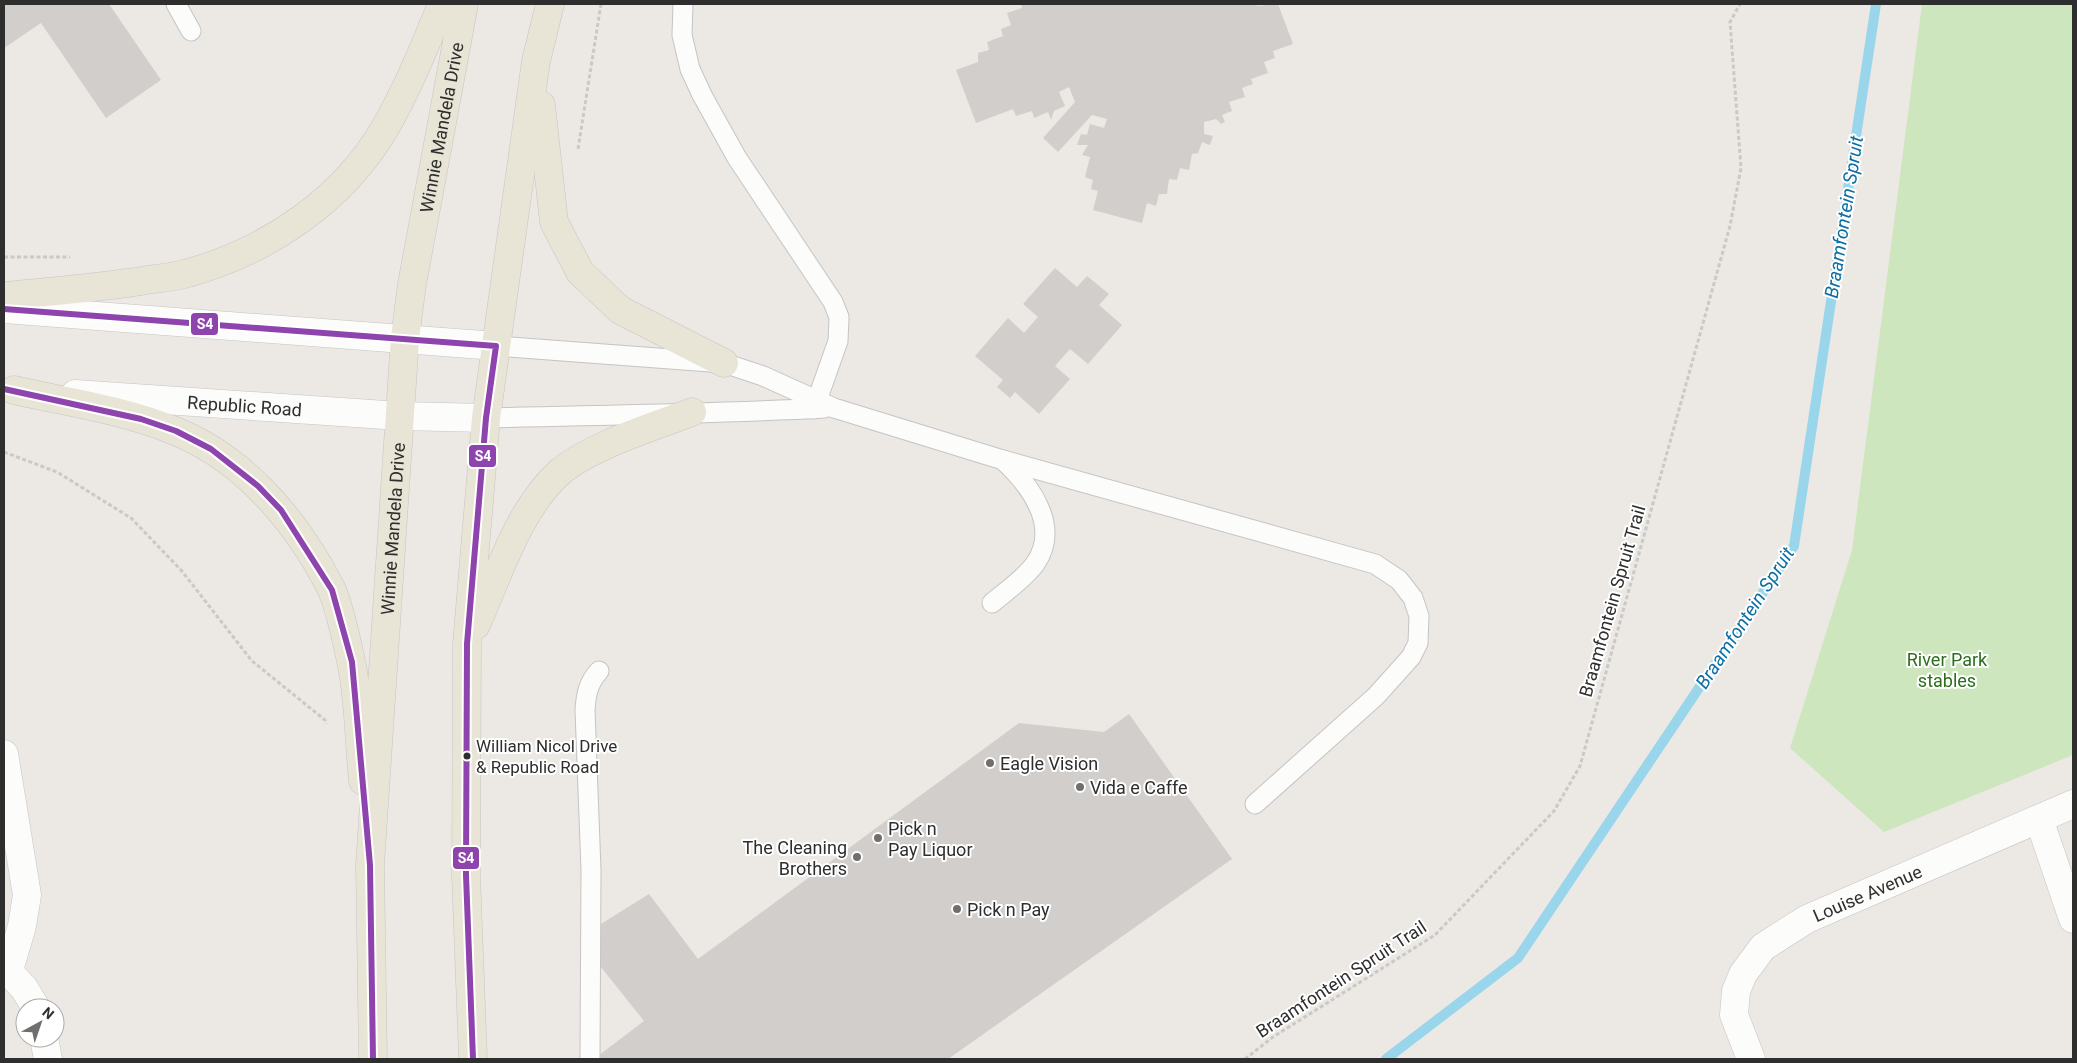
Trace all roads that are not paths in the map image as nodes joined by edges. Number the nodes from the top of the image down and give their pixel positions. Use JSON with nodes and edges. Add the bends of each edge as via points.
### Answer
{"nodes":[{"id":1,"x":176,"y":4,"type":"edge"},
{"id":2,"x":442,"y":4,"type":"edge"},
{"id":3,"x":464,"y":4,"type":"edge"},
{"id":4,"x":550,"y":4,"type":"edge"},
{"id":5,"x":683,"y":4,"type":"edge"},
{"id":6,"x":191,"y":31,"type":"dead end"},
{"id":7,"x":536,"y":61,"type":"junction"},
{"id":8,"x":4,"y":296,"type":"edge"},
{"id":9,"x":4,"y":309,"type":"edge"},
{"id":10,"x":405,"y":338,"type":"junction"},
{"id":11,"x":496,"y":346,"type":"junction"},
{"id":12,"x":724,"y":363,"type":"junction"},
{"id":13,"x":9,"y":390,"type":"edge"},
{"id":14,"x":821,"y":405,"type":"junction"},
{"id":15,"x":692,"y":412,"type":"junction"},
{"id":16,"x":400,"y":416,"type":"junction"},
{"id":17,"x":486,"y":418,"type":"junction"},
{"id":18,"x":1003,"y":460,"type":"junction"},
{"id":19,"x":992,"y":604,"type":"dead end"},
{"id":20,"x":467,"y":644,"type":"junction"},
{"id":21,"x":599,"y":671,"type":"dead end"},
{"id":22,"x":4,"y":754,"type":"edge"},
{"id":23,"x":1255,"y":804,"type":"dead end"},
{"id":24,"x":2073,"y":804,"type":"edge"},
{"id":25,"x":2039,"y":819,"type":"junction"},
{"id":26,"x":370,"y":865,"type":"junction"},
{"id":27,"x":2073,"y":918,"type":"edge"},
{"id":28,"x":6,"y":969,"type":"edge"},
{"id":29,"x":30,"y":998,"type":"edge"},
{"id":30,"x":1747,"y":1051,"type":"edge"},
{"id":31,"x":373,"y":1059,"type":"edge"},
{"id":32,"x":473,"y":1059,"type":"edge"},
{"id":33,"x":590,"y":1059,"type":"edge"}],
"edges":[{"from":1,"to":6,"type":"lane"},
{"from":2,"to":8,"type":"main road","via":[[412,75],[384,129],[350,177],[300,221],[230,260],[187,274],[112,286]]},
{"from":3,"to":10,"type":"main road","name":"Winnie Mandela Drive","via":[[412,284]]},
{"from":4,"to":7,"type":"main road"},
{"from":5,"to":14,"type":"lane","via":[[682,35],[690,69],[702,96],[736,158],[833,302],[839,317],[838,341]]},
{"from":7,"to":11,"type":"main road"},
{"from":7,"to":12,"type":"main road","via":[[554,222],[580,272],[620,310]]},
{"from":9,"to":10,"type":"main road"},
{"from":10,"to":11,"type":"main road"},
{"from":10,"to":16,"type":"main road","name":"Winnie Mandela Drive"},
{"from":11,"to":12,"type":"lane"},
{"from":11,"to":17,"type":"main road"},
{"from":12,"to":14,"type":"lane","via":[[763,376]]},
{"from":13,"to":16,"type":"main road","name":"Republic Road"},
{"from":13,"to":26,"type":"main road","via":[[141,419],[176,431],[219,455],[258,486],[281,510],[332,590],[352,662]]},
{"from":14,"to":15,"type":"lane","via":[[749,412]]},
{"from":14,"to":18,"type":"lane"},
{"from":15,"to":17,"type":"lane"},
{"from":15,"to":20,"type":"main road","via":[[582,457],[560,472],[539,493],[518,530]]},
{"from":16,"to":17,"type":"main road","name":"Republic Road"},
{"from":16,"to":26,"type":"main road","name":"Winnie Mandela Drive"},
{"from":17,"to":20,"type":"main road"},
{"from":18,"to":19,"type":"lane","via":[[1034,496],[1045,526],[1042,552],[1034,565]]},
{"from":18,"to":23,"type":"lane","via":[[1375,564],[1399,580],[1413,598],[1420,616],[1418,643],[1411,657],[1376,696]]},
{"from":20,"to":32,"type":"main road","via":[[466,875]]},
{"from":21,"to":33,"type":"lane","via":[[586,694],[585,710],[590,870]]},
{"from":22,"to":28,"type":"main road","via":[[27,895],[22,926]]},
{"from":24,"to":25,"type":"main road","name":"Louise Avenue"},
{"from":25,"to":27,"type":"main road"},
{"from":25,"to":30,"type":"main road","name":"Louise Avenue","via":[[1807,919],[1763,947],[1743,974],[1736,991],[1734,1015]]},
{"from":26,"to":31,"type":"main road","name":"Winnie Mandela Drive"},
{"from":28,"to":29,"type":"main road"}]}
